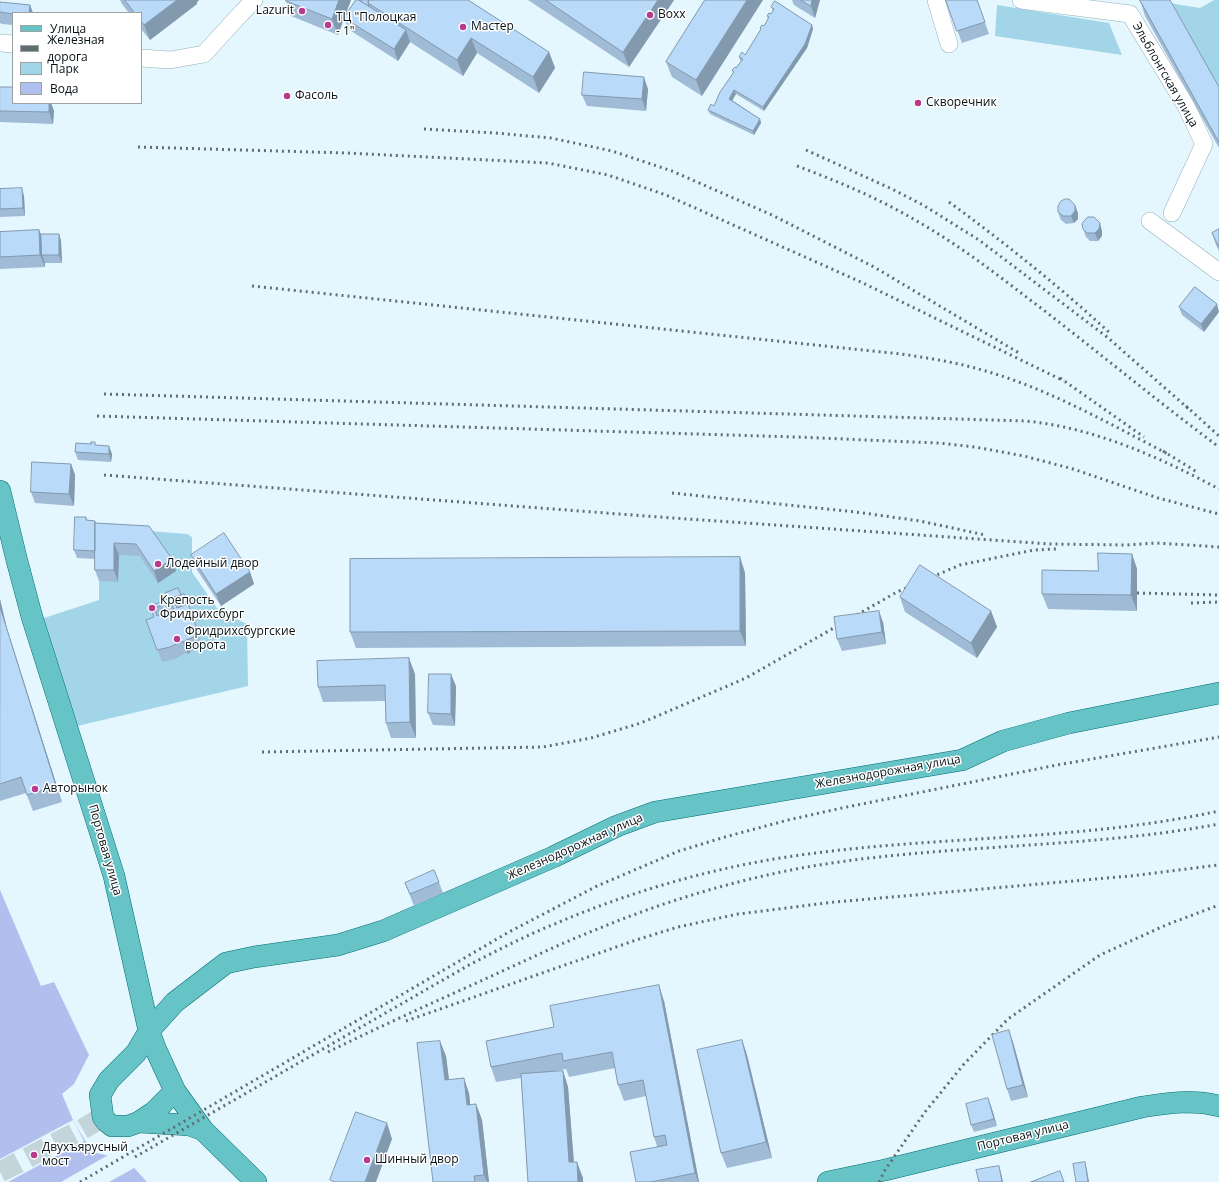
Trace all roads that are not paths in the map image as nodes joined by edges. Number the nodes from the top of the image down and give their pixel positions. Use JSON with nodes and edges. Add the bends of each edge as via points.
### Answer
{"nodes":[{"id":1,"x":254,"y":0,"type":"edge"},
{"id":2,"x":936,"y":0,"type":"edge"},
{"id":3,"x":1021,"y":0,"type":"edge"},
{"id":4,"x":0,"y":43,"type":"edge"},
{"id":5,"x":12,"y":44,"type":"edge"},
{"id":6,"x":949,"y":44,"type":"dead end"},
{"id":7,"x":142,"y":58,"type":"edge"},
{"id":8,"x":1172,"y":214,"type":"dead end"},
{"id":9,"x":1150,"y":220,"type":"dead end"},
{"id":10,"x":1219,"y":272,"type":"edge"},
{"id":11,"x":0,"y":491,"type":"edge"},
{"id":12,"x":1219,"y":693,"type":"edge"},
{"id":13,"x":149,"y":1031,"type":"junction"},
{"id":14,"x":175,"y":1091,"type":"junction"},
{"id":15,"x":1219,"y":1106,"type":"edge"},
{"id":16,"x":139,"y":1122,"type":"junction"},
{"id":17,"x":203,"y":1130,"type":"junction"},
{"id":18,"x":256,"y":1182,"type":"edge"},
{"id":19,"x":828,"y":1182,"type":"edge"}],
"edges":[{"from":1,"to":7,"type":"street","via":[[204,54],[170,60]]},
{"from":2,"to":6,"type":"street"},
{"from":3,"to":8,"type":"street","name":"Эльблонгская улица","via":[[1130,14],[1186,106],[1204,144]]},
{"from":4,"to":5,"type":"street"},
{"from":9,"to":10,"type":"street"},
{"from":11,"to":13,"type":"main road","name":"Портовая улица","via":[[32,617],[114,876]]},
{"from":12,"to":13,"type":"main road","name":"Железнодорожная улица","via":[[1062,725],[1003,741],[962,760],[655,812],[617,826],[383,932],[338,945],[226,963],[175,1002]]},
{"from":13,"to":14,"type":"main road","name":"Портовая улица"},
{"from":13,"to":16,"type":"main road","name":"Железнодорожная улица","via":[[136,1053],[109,1080],[100,1095],[103,1117],[112,1126],[128,1126]]},
{"from":14,"to":16,"type":"main road","name":"Железнодорожная улица","via":[[154,1112]]},
{"from":14,"to":17,"type":"main road","name":"Портовая улица"},
{"from":15,"to":19,"type":"main road","name":"Портовая улица","via":[[1207,1102],[1175,1102],[1142,1107]]},
{"from":16,"to":17,"type":"main road","name":"Железнодорожная улица","via":[[189,1125]]},
{"from":17,"to":18,"type":"main road","name":"Портовая улица"}]}
